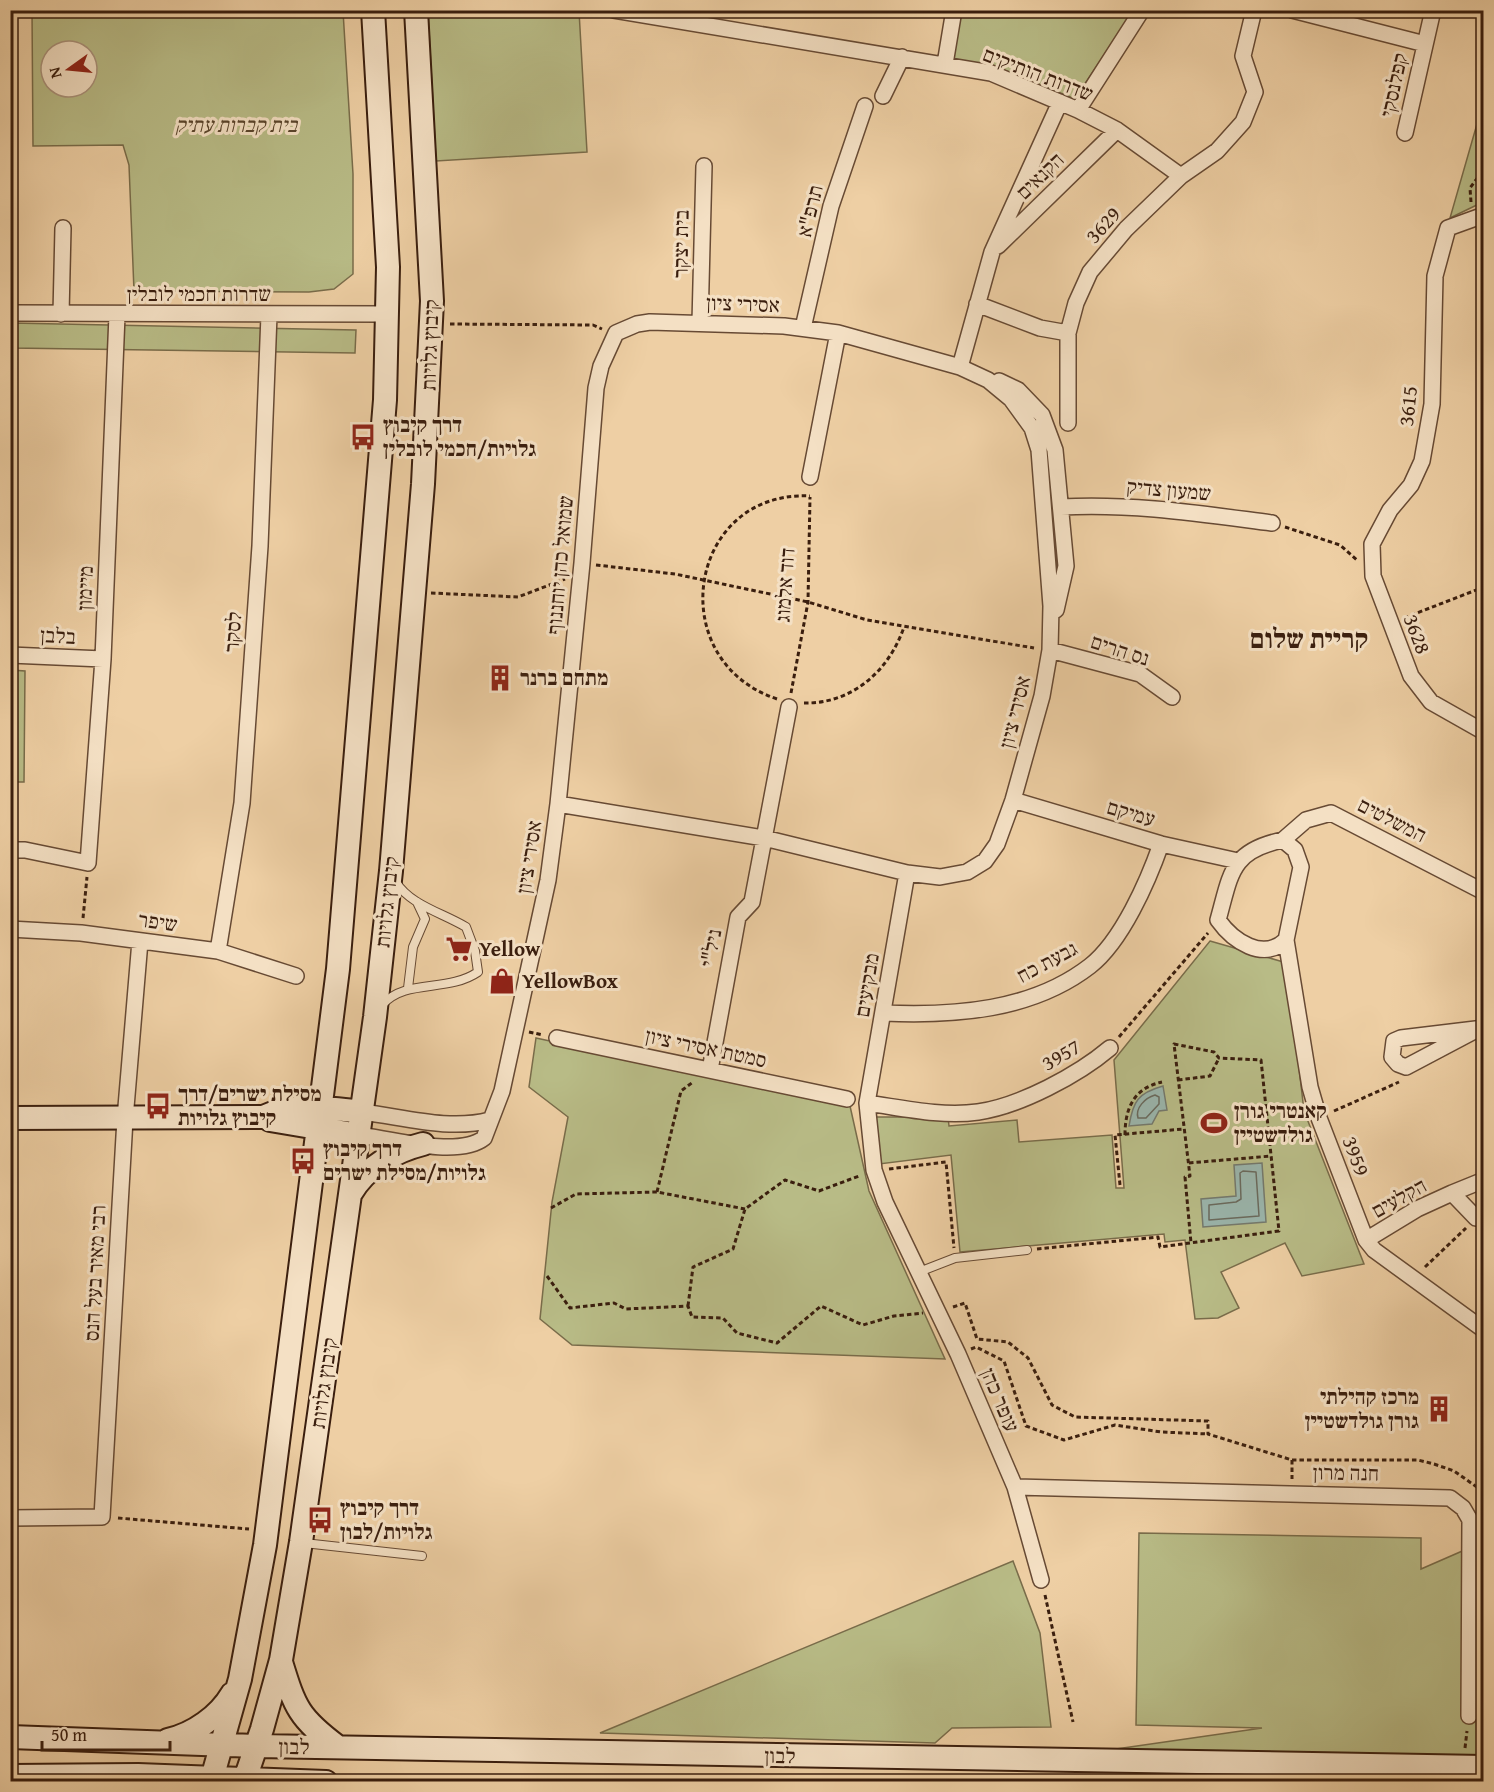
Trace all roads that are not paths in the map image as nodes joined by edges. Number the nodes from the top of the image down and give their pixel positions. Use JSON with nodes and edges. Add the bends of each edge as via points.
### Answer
{"nodes":[{"id":1,"x":373,"y":10,"type":"edge"},
{"id":2,"x":416,"y":10,"type":"edge"},
{"id":3,"x":614,"y":10,"type":"edge"},
{"id":4,"x":954,"y":10,"type":"edge"},
{"id":5,"x":1142,"y":10,"type":"edge"},
{"id":6,"x":1254,"y":10,"type":"edge"},
{"id":7,"x":1292,"y":10,"type":"edge"},
{"id":8,"x":1433,"y":10,"type":"edge"},
{"id":9,"x":1425,"y":44,"type":"junction"},
{"id":10,"x":902,"y":57,"type":"junction"},
{"id":11,"x":945,"y":64,"type":"junction"},
{"id":12,"x":883,"y":96,"type":"dead end"},
{"id":13,"x":1060,"y":102,"type":"junction"},
{"id":14,"x":865,"y":106,"type":"dead end"},
{"id":15,"x":1078,"y":110,"type":"junction"},
{"id":16,"x":1116,"y":130,"type":"junction"},
{"id":17,"x":1405,"y":133,"type":"dead end"},
{"id":18,"x":704,"y":166,"type":"dead end"},
{"id":19,"x":1181,"y":176,"type":"junction"},
{"id":20,"x":1478,"y":217,"type":"edge"},
{"id":21,"x":63,"y":228,"type":"dead end"},
{"id":22,"x":992,"y":252,"type":"junction"},
{"id":23,"x":977,"y":304,"type":"junction"},
{"id":24,"x":10,"y":314,"type":"edge"},
{"id":25,"x":61,"y":314,"type":"junction"},
{"id":26,"x":388,"y":314,"type":"junction"},
{"id":27,"x":117,"y":315,"type":"junction"},
{"id":28,"x":269,"y":315,"type":"junction"},
{"id":29,"x":700,"y":324,"type":"junction"},
{"id":30,"x":803,"y":328,"type":"junction"},
{"id":31,"x":616,"y":333,"type":"joint"},
{"id":32,"x":838,"y":333,"type":"junction"},
{"id":33,"x":1068,"y":333,"type":"junction"},
{"id":34,"x":960,"y":367,"type":"junction"},
{"id":35,"x":988,"y":380,"type":"junction"},
{"id":36,"x":1068,"y":423,"type":"dead end"},
{"id":37,"x":810,"y":477,"type":"road end"},
{"id":38,"x":1061,"y":507,"type":"junction"},
{"id":39,"x":1272,"y":523,"type":"road end"},
{"id":40,"x":1373,"y":576,"type":"joint"},
{"id":41,"x":1050,"y":643,"type":"junction"},
{"id":42,"x":10,"y":655,"type":"edge"},
{"id":43,"x":103,"y":659,"type":"junction"},
{"id":44,"x":1172,"y":697,"type":"dead end"},
{"id":45,"x":789,"y":704,"type":"road end"},
{"id":46,"x":1484,"y":732,"type":"edge"},
{"id":47,"x":1013,"y":800,"type":"junction"},
{"id":48,"x":558,"y":804,"type":"junction"},
{"id":49,"x":764,"y":838,"type":"junction"},
{"id":50,"x":1283,"y":840,"type":"junction"},
{"id":51,"x":1161,"y":843,"type":"junction"},
{"id":52,"x":10,"y":850,"type":"edge"},
{"id":53,"x":1238,"y":861,"type":"junction"},
{"id":54,"x":391,"y":871,"type":"junction"},
{"id":55,"x":907,"y":873,"type":"junction"},
{"id":56,"x":1484,"y":891,"type":"edge"},
{"id":57,"x":417,"y":902,"type":"junction"},
{"id":58,"x":10,"y":929,"type":"edge"},
{"id":59,"x":1286,"y":940,"type":"junction"},
{"id":60,"x":140,"y":941,"type":"junction"},
{"id":61,"x":218,"y":951,"type":"junction"},
{"id":62,"x":296,"y":976,"type":"dead end"},
{"id":63,"x":408,"y":988,"type":"junction"},
{"id":64,"x":884,"y":1013,"type":"junction"},
{"id":65,"x":375,"y":1017,"type":"junction"},
{"id":66,"x":1480,"y":1029,"type":"edge"},
{"id":67,"x":557,"y":1038,"type":"road end"},
{"id":68,"x":1110,"y":1048,"type":"road end"},
{"id":69,"x":710,"y":1070,"type":"junction"},
{"id":70,"x":847,"y":1099,"type":"dead end"},
{"id":71,"x":867,"y":1103,"type":"junction"},
{"id":72,"x":362,"y":1112,"type":"junction"},
{"id":73,"x":10,"y":1118,"type":"edge"},
{"id":74,"x":320,"y":1118,"type":"junction"},
{"id":75,"x":125,"y":1119,"type":"junction"},
{"id":76,"x":490,"y":1120,"type":"junction"},
{"id":77,"x":359,"y":1135,"type":"junction"},
{"id":78,"x":423,"y":1144,"type":"junction"},
{"id":79,"x":1484,"y":1180,"type":"edge"},
{"id":80,"x":1452,"y":1193,"type":"junction"},
{"id":81,"x":350,"y":1194,"type":"junction"},
{"id":82,"x":1480,"y":1215,"type":"edge"},
{"id":83,"x":1366,"y":1240,"type":"junction"},
{"id":84,"x":1027,"y":1250,"type":"road end"},
{"id":85,"x":919,"y":1272,"type":"junction"},
{"id":86,"x":1484,"y":1330,"type":"edge"},
{"id":87,"x":1015,"y":1487,"type":"junction"},
{"id":88,"x":1477,"y":1517,"type":"edge"},
{"id":89,"x":10,"y":1518,"type":"edge"},
{"id":90,"x":301,"y":1542,"type":"junction"},
{"id":91,"x":422,"y":1556,"type":"dead end"},
{"id":92,"x":1041,"y":1580,"type":"road end"},
{"id":93,"x":281,"y":1660,"type":"junction"},
{"id":94,"x":240,"y":1679,"type":"junction"},
{"id":95,"x":1469,"y":1716,"type":"road end"},
{"id":96,"x":10,"y":1737,"type":"edge"},
{"id":97,"x":158,"y":1742,"type":"junction"},
{"id":98,"x":221,"y":1744,"type":"junction"},
{"id":99,"x":257,"y":1746,"type":"junction"},
{"id":100,"x":338,"y":1748,"type":"junction"},
{"id":101,"x":1473,"y":1767,"type":"edge"},
{"id":102,"x":10,"y":1776,"type":"edge"},
{"id":103,"x":212,"y":1779,"type":"edge"},
{"id":104,"x":244,"y":1780,"type":"edge"},
{"id":105,"x":326,"y":1782,"type":"edge"}],
"edges":[{"from":1,"to":26,"type":"main road","name":"קיבוץ גלויות"},
{"from":2,"to":54,"type":"main road","name":"קיבוץ גלויות","via":[[432,301],[423,484]]},
{"from":3,"to":10,"type":"street","name":"שדרות הותיקים"},
{"from":4,"to":11,"type":"street"},
{"from":5,"to":15,"type":"street"},
{"from":6,"to":19,"type":"street","name":"3629","via":[[1243,56],[1255,93],[1243,122],[1217,151]]},
{"from":7,"to":9,"type":"street"},
{"from":8,"to":9,"type":"street","name":"קפלנסקי"},
{"from":9,"to":17,"type":"street","name":"קפלנסקי"},
{"from":10,"to":11,"type":"street","name":"שדרות הותיקים"},
{"from":10,"to":12,"type":"street"},
{"from":11,"to":13,"type":"street","name":"שדרות הותיקים","via":[[991,73]]},
{"from":13,"to":15,"type":"street","name":"שדרות הותיקים"},
{"from":13,"to":22,"type":"street","name":"הקנאים"},
{"from":14,"to":30,"type":"street","name":"תרפ\"א","via":[[831,206]]},
{"from":15,"to":16,"type":"street","name":"שדרות הותיקים"},
{"from":16,"to":19,"type":"street","name":"שדרות הותיקים"},
{"from":16,"to":22,"type":"street","name":"הקנאים"},
{"from":18,"to":29,"type":"street","name":"בית יצקר"},
{"from":19,"to":33,"type":"street","name":"3629","via":[[1126,229],[1090,272]]},
{"from":20,"to":40,"type":"street","name":"3615","via":[[1448,228],[1435,276],[1432,404],[1422,461],[1372,544]]},
{"from":21,"to":25,"type":"street"},
{"from":22,"to":23,"type":"street","name":"הקנאים"},
{"from":23,"to":33,"type":"street","via":[[1040,328]]},
{"from":23,"to":34,"type":"street","name":"הקנאים"},
{"from":24,"to":25,"type":"street","name":"שדרות חכמי לובלין"},
{"from":25,"to":27,"type":"street","name":"שדרות חכמי לובלין"},
{"from":26,"to":28,"type":"street","name":"שדרות חכמי לובלין"},
{"from":26,"to":74,"type":"main road","name":"קיבוץ גלויות","via":[[361,715]]},
{"from":27,"to":28,"type":"street","name":"שדרות חכמי לובלין"},
{"from":27,"to":43,"type":"street","name":"מיימון"},
{"from":28,"to":61,"type":"street","name":"לסקר","via":[[260,546],[242,802]]},
{"from":29,"to":30,"type":"street","name":"אסירי ציון"},
{"from":29,"to":31,"type":"street","name":"אסירי ציון","via":[[637,324]]},
{"from":30,"to":32,"type":"street","name":"אסירי ציון"},
{"from":31,"to":48,"type":"street","name":"שמואל כהן יוחננוף","via":[[596,388]]},
{"from":32,"to":34,"type":"street","name":"אסירי ציון"},
{"from":32,"to":37,"type":"street"},
{"from":33,"to":36,"type":"street","name":"3629"},
{"from":34,"to":35,"type":"street","name":"אסירי ציון"},
{"from":35,"to":38,"type":"street","via":[[1002,381],[1018,390],[1042,415],[1055,450]]},
{"from":35,"to":41,"type":"street","name":"אסירי ציון","via":[[1021,411],[1040,450]]},
{"from":38,"to":39,"type":"street","name":"שמעון צדיק","via":[[1174,510]]},
{"from":38,"to":41,"type":"street","via":[[1066,566]]},
{"from":40,"to":46,"type":"street","name":"3628","via":[[1411,676],[1431,702]]},
{"from":41,"to":44,"type":"street","name":"נס הרים","via":[[1140,674]]},
{"from":41,"to":47,"type":"street","name":"אסירי ציון","via":[[1042,696]]},
{"from":42,"to":43,"type":"street","name":"בלבן"},
{"from":43,"to":52,"type":"street","name":"מיימון","via":[[88,864]]},
{"from":45,"to":49,"type":"street"},
{"from":47,"to":51,"type":"street","name":"עמיקם"},
{"from":47,"to":55,"type":"street","name":"אסירי ציון","via":[[997,844],[985,861],[967,872],[940,877]]},
{"from":48,"to":49,"type":"street","name":"אסירי ציון"},
{"from":48,"to":76,"type":"street","name":"אסירי ציון","via":[[540,924],[502,1091]]},
{"from":49,"to":55,"type":"street","name":"אסירי ציון"},
{"from":49,"to":69,"type":"street","name":"ניל\"י","via":[[752,902],[738,917]]},
{"from":50,"to":53,"type":"street","via":[[1261,845]]},
{"from":50,"to":56,"type":"street","name":"המשלטים","via":[[1306,820],[1331,813]]},
{"from":50,"to":59,"type":"street","via":[[1295,850],[1301,867]]},
{"from":51,"to":53,"type":"street","name":"עמיקם"},
{"from":51,"to":64,"type":"street","name":"גבעת כח","via":[[1126,918],[1091,965],[1037,996],[1005,1004],[962,1013]]},
{"from":53,"to":59,"type":"street","via":[[1218,920],[1228,934],[1253,948],[1269,950]]},
{"from":54,"to":57,"type":"lane","via":[[402,891]]},
{"from":54,"to":65,"type":"main road","name":"קיבוץ גלויות"},
{"from":55,"to":64,"type":"street","name":"מבקיעים"},
{"from":57,"to":63,"type":"lane","via":[[425,919],[412,947]]},
{"from":57,"to":63,"type":"lane","via":[[466,927],[478,972],[452,984]]},
{"from":58,"to":60,"type":"street","name":"שיפר"},
{"from":59,"to":83,"type":"street","name":"3959","via":[[1310,1086]]},
{"from":60,"to":61,"type":"street","name":"שיפר"},
{"from":60,"to":75,"type":"street","name":"רבי מאיר בעל הנס"},
{"from":61,"to":62,"type":"street","name":"שיפר"},
{"from":63,"to":65,"type":"lane","via":[[386,1000]]},
{"from":64,"to":71,"type":"street","name":"מבקיעים"},
{"from":65,"to":72,"type":"main road","name":"קיבוץ גלויות"},
{"from":66,"to":66,"type":"street","via":[[1401,1038],[1394,1041],[1392,1058],[1406,1067]]},
{"from":67,"to":69,"type":"street","name":"סמטת אסירי ציון"},
{"from":68,"to":71,"type":"street","name":"3957","via":[[1054,1084],[978,1112],[936,1113]]},
{"from":69,"to":70,"type":"street","name":"סמטת אסירי ציון"},
{"from":71,"to":85,"type":"street","name":"עופר כהן","via":[[874,1170]]},
{"from":72,"to":74,"type":"main road"},
{"from":72,"to":76,"type":"street","via":[[455,1125]]},
{"from":72,"to":77,"type":"main road","name":"קיבוץ גלויות"},
{"from":73,"to":75,"type":"main road"},
{"from":74,"to":75,"type":"main road"},
{"from":74,"to":77,"type":"main road"},
{"from":74,"to":94,"type":"main road","name":"קיבוץ גלויות","via":[[265,1545]]},
{"from":75,"to":89,"type":"street","name":"רבי מאיר בעל הנס","via":[[102,1517]]},
{"from":76,"to":78,"type":"street","name":"אסירי ציון","via":[[484,1138],[478,1143],[454,1147]]},
{"from":77,"to":78,"type":"street","name":"אסירי ציון"},
{"from":77,"to":81,"type":"main road","name":"קיבוץ גלויות"},
{"from":78,"to":81,"type":"main road","via":[[372,1168]]},
{"from":79,"to":80,"type":"street","name":"הקלעים"},
{"from":80,"to":82,"type":"street","name":"הקלעים"},
{"from":80,"to":83,"type":"street","name":"הקלעים"},
{"from":81,"to":90,"type":"main road","name":"קיבוץ גלויות"},
{"from":83,"to":86,"type":"street","name":"3959","via":[[1374,1250]]},
{"from":84,"to":85,"type":"lane","via":[[955,1258]]},
{"from":85,"to":87,"type":"street","name":"עופר כהן"},
{"from":87,"to":88,"type":"street","name":"חנה מרון","via":[[1435,1496],[1450,1498]]},
{"from":87,"to":92,"type":"street","name":"עופר כהן"},
{"from":88,"to":95,"type":"street","name":"חנה מרון"},
{"from":90,"to":91,"type":"lane"},
{"from":90,"to":93,"type":"main road","name":"קיבוץ גלויות"},
{"from":93,"to":99,"type":"main road","name":"קיבוץ גלויות"},
{"from":93,"to":100,"type":"main road","via":[[300,1714]]},
{"from":94,"to":97,"type":"main road","via":[[215,1714],[186,1734]]},
{"from":94,"to":98,"type":"main road","name":"קיבוץ גלויות"},
{"from":96,"to":97,"type":"main road","name":"לבון"},
{"from":97,"to":98,"type":"main road","name":"לבון"},
{"from":98,"to":99,"type":"main road","name":"לבון"},
{"from":98,"to":103,"type":"main road","name":"קיבוץ גלויות"},
{"from":99,"to":100,"type":"main road","name":"לבון"},
{"from":99,"to":104,"type":"main road","name":"קיבוץ גלויות"},
{"from":100,"to":101,"type":"main road","name":"לבון"},
{"from":102,"to":103,"type":"main road","name":"לבון"},
{"from":103,"to":104,"type":"main road","name":"לבון"},
{"from":104,"to":105,"type":"main road","name":"לבון"}]}
